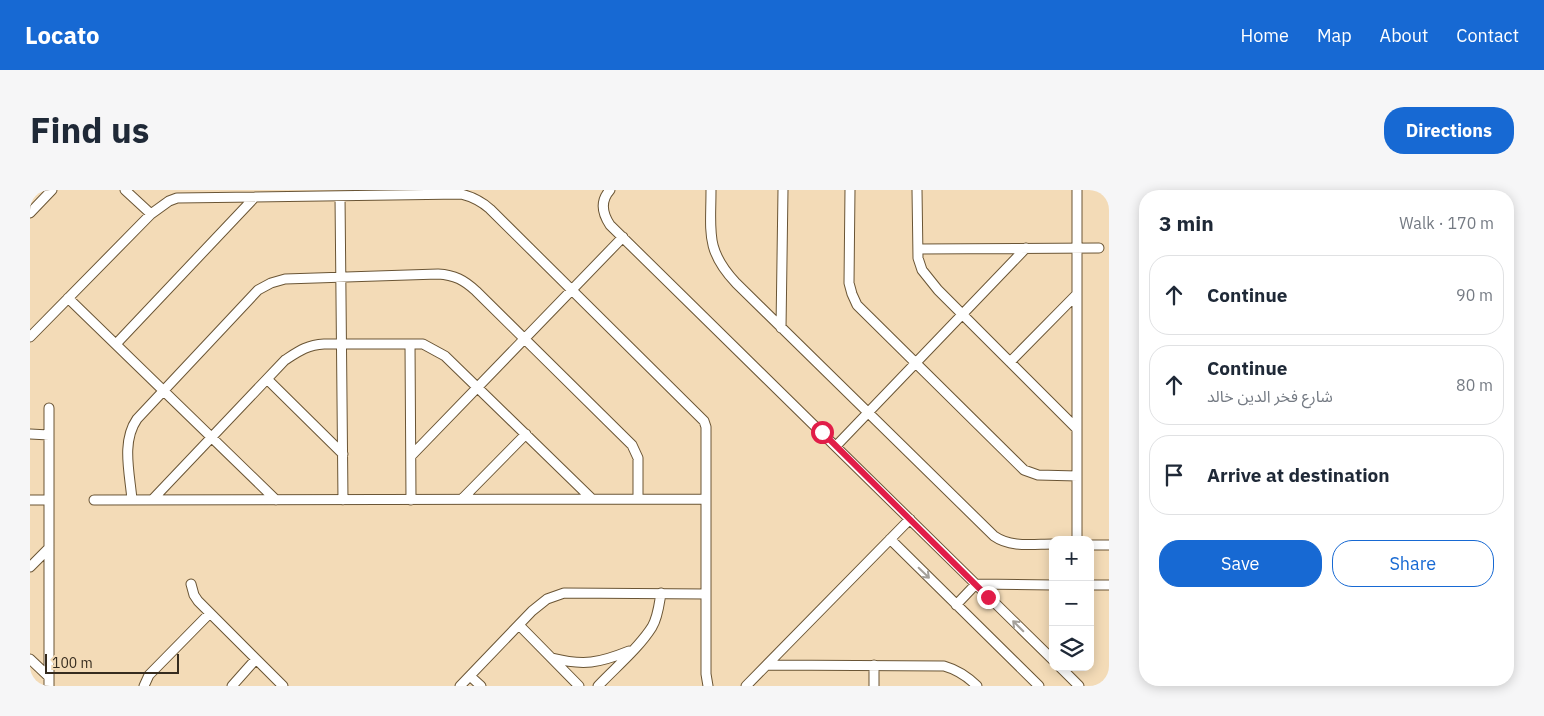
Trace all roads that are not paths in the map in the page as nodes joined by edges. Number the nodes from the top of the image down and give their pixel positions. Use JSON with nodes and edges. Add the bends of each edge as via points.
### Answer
{"nodes":[{"id":1,"x":52,"y":190,"type":"edge"},
{"id":2,"x":125,"y":190,"type":"edge"},
{"id":3,"x":610,"y":190,"type":"edge"},
{"id":4,"x":711,"y":190,"type":"edge"},
{"id":5,"x":782,"y":190,"type":"edge"},
{"id":6,"x":850,"y":190,"type":"edge"},
{"id":7,"x":917,"y":190,"type":"edge"},
{"id":8,"x":1077,"y":190,"type":"edge"},
{"id":9,"x":340,"y":196,"type":"junction"},
{"id":10,"x":255,"y":197,"type":"junction"},
{"id":11,"x":30,"y":213,"type":"edge"},
{"id":12,"x":151,"y":214,"type":"junction"},
{"id":13,"x":623,"y":237,"type":"junction"},
{"id":14,"x":1026,"y":248,"type":"junction"},
{"id":15,"x":1077,"y":248,"type":"junction"},
{"id":16,"x":1099,"y":248,"type":"dead end"},
{"id":17,"x":918,"y":249,"type":"junction"},
{"id":18,"x":341,"y":277,"type":"junction"},
{"id":19,"x":572,"y":290,"type":"junction"},
{"id":20,"x":1077,"y":294,"type":"junction"},
{"id":21,"x":68,"y":298,"type":"junction"},
{"id":22,"x":962,"y":314,"type":"junction"},
{"id":23,"x":781,"y":328,"type":"junction"},
{"id":24,"x":30,"y":337,"type":"edge"},
{"id":25,"x":525,"y":338,"type":"junction"},
{"id":26,"x":116,"y":344,"type":"junction"},
{"id":27,"x":342,"y":344,"type":"junction"},
{"id":28,"x":410,"y":344,"type":"junction"},
{"id":29,"x":1010,"y":362,"type":"junction"},
{"id":30,"x":915,"y":364,"type":"junction"},
{"id":31,"x":267,"y":379,"type":"junction"},
{"id":32,"x":477,"y":387,"type":"junction"},
{"id":33,"x":164,"y":391,"type":"junction"},
{"id":34,"x":49,"y":408,"type":"dead end"},
{"id":35,"x":868,"y":412,"type":"junction"},
{"id":36,"x":1077,"y":429,"type":"junction"},
{"id":37,"x":30,"y":434,"type":"edge"},
{"id":38,"x":526,"y":434,"type":"junction"},
{"id":39,"x":49,"y":435,"type":"junction"},
{"id":40,"x":212,"y":437,"type":"junction"},
{"id":41,"x":836,"y":446,"type":"junction"},
{"id":42,"x":342,"y":454,"type":"junction"},
{"id":43,"x":411,"y":456,"type":"junction"},
{"id":44,"x":1077,"y":476,"type":"junction"},
{"id":45,"x":592,"y":499,"type":"junction"},
{"id":46,"x":638,"y":499,"type":"junction"},
{"id":47,"x":706,"y":499,"type":"junction"},
{"id":48,"x":30,"y":500,"type":"edge"},
{"id":49,"x":49,"y":500,"type":"junction"},
{"id":50,"x":94,"y":500,"type":"dead end"},
{"id":51,"x":132,"y":500,"type":"junction"},
{"id":52,"x":152,"y":500,"type":"junction"},
{"id":53,"x":276,"y":500,"type":"junction"},
{"id":54,"x":343,"y":500,"type":"junction"},
{"id":55,"x":411,"y":500,"type":"junction"},
{"id":56,"x":462,"y":500,"type":"junction"},
{"id":57,"x":910,"y":518,"type":"junction"},
{"id":58,"x":1077,"y":536,"type":"edge"},
{"id":59,"x":890,"y":539,"type":"junction"},
{"id":60,"x":1049,"y":544,"type":"edge"},
{"id":61,"x":1094,"y":545,"type":"edge"},
{"id":62,"x":1109,"y":545,"type":"edge"},
{"id":63,"x":49,"y":548,"type":"junction"},
{"id":64,"x":30,"y":567,"type":"edge"},
{"id":65,"x":191,"y":584,"type":"dead end"},
{"id":66,"x":976,"y":584,"type":"junction"},
{"id":67,"x":1049,"y":585,"type":"edge"},
{"id":68,"x":1094,"y":585,"type":"edge"},
{"id":69,"x":1109,"y":585,"type":"edge"},
{"id":70,"x":661,"y":593,"type":"junction"},
{"id":71,"x":706,"y":594,"type":"junction"},
{"id":72,"x":956,"y":605,"type":"junction"},
{"id":73,"x":210,"y":613,"type":"junction"},
{"id":74,"x":519,"y":625,"type":"junction"},
{"id":75,"x":633,"y":650,"type":"junction"},
{"id":76,"x":1049,"y":656,"type":"edge"},
{"id":77,"x":552,"y":658,"type":"junction"},
{"id":78,"x":30,"y":659,"type":"edge"},
{"id":79,"x":256,"y":659,"type":"junction"},
{"id":80,"x":767,"y":665,"type":"junction"},
{"id":81,"x":874,"y":665,"type":"junction"},
{"id":82,"x":1064,"y":671,"type":"edge"},
{"id":83,"x":470,"y":676,"type":"junction"},
{"id":84,"x":50,"y":682,"type":"edge"},
{"id":85,"x":144,"y":686,"type":"edge"},
{"id":86,"x":232,"y":686,"type":"edge"},
{"id":87,"x":283,"y":686,"type":"edge"},
{"id":88,"x":460,"y":686,"type":"edge"},
{"id":89,"x":481,"y":686,"type":"edge"},
{"id":90,"x":579,"y":686,"type":"edge"},
{"id":91,"x":598,"y":686,"type":"edge"},
{"id":92,"x":708,"y":686,"type":"edge"},
{"id":93,"x":746,"y":686,"type":"edge"},
{"id":94,"x":874,"y":686,"type":"edge"},
{"id":95,"x":977,"y":686,"type":"edge"},
{"id":96,"x":1039,"y":686,"type":"edge"},
{"id":97,"x":1079,"y":686,"type":"edge"}],
"edges":[{"from":1,"to":11,"type":"street"},
{"from":2,"to":12,"type":"street"},
{"from":3,"to":13,"type":"street","via":[[603,210],[610,225]]},
{"from":4,"to":23,"type":"street","via":[[712,245],[717,259]]},
{"from":5,"to":23,"type":"street"},
{"from":6,"to":30,"type":"street","via":[[849,277],[852,294],[865,314]]},
{"from":7,"to":17,"type":"street"},
{"from":8,"to":15,"type":"street"},
{"from":9,"to":10,"type":"street"},
{"from":9,"to":18,"type":"street"},
{"from":9,"to":19,"type":"street","via":[[472,196]]},
{"from":10,"to":12,"type":"street","via":[[177,198]]},
{"from":10,"to":26,"type":"street"},
{"from":12,"to":21,"type":"street"},
{"from":13,"to":19,"type":"street"},
{"from":13,"to":41,"type":"street"},
{"from":14,"to":15,"type":"street"},
{"from":14,"to":17,"type":"street"},
{"from":14,"to":22,"type":"street"},
{"from":15,"to":16,"type":"street"},
{"from":15,"to":20,"type":"street"},
{"from":17,"to":22,"type":"street","via":[[922,270],[929,281]]},
{"from":18,"to":25,"type":"street","via":[[452,275],[464,280]]},
{"from":18,"to":27,"type":"street"},
{"from":18,"to":33,"type":"street","via":[[285,279],[258,290]]},
{"from":19,"to":25,"type":"street"},
{"from":19,"to":47,"type":"street","via":[[704,421]]},
{"from":20,"to":29,"type":"street"},
{"from":20,"to":36,"type":"street"},
{"from":21,"to":24,"type":"street"},
{"from":21,"to":26,"type":"street"},
{"from":22,"to":29,"type":"street"},
{"from":22,"to":30,"type":"street"},
{"from":23,"to":35,"type":"street"},
{"from":25,"to":32,"type":"street"},
{"from":25,"to":46,"type":"street","via":[[632,445],[638,458]]},
{"from":26,"to":33,"type":"street"},
{"from":27,"to":28,"type":"street"},
{"from":27,"to":31,"type":"street","via":[[311,345],[285,360]]},
{"from":27,"to":42,"type":"street"},
{"from":28,"to":32,"type":"street","via":[[434,348]]},
{"from":28,"to":43,"type":"street"},
{"from":29,"to":36,"type":"street"},
{"from":30,"to":35,"type":"street"},
{"from":30,"to":44,"type":"street","via":[[1024,470]]},
{"from":31,"to":40,"type":"street"},
{"from":31,"to":42,"type":"street"},
{"from":32,"to":38,"type":"street"},
{"from":32,"to":43,"type":"street"},
{"from":33,"to":40,"type":"street"},
{"from":33,"to":51,"type":"street","via":[[131,428],[128,438]]},
{"from":34,"to":39,"type":"street"},
{"from":35,"to":41,"type":"street"},
{"from":35,"to":60,"type":"street","via":[[1001,541]]},
{"from":36,"to":44,"type":"street"},
{"from":37,"to":39,"type":"street"},
{"from":38,"to":45,"type":"street"},
{"from":38,"to":56,"type":"street"},
{"from":39,"to":49,"type":"street"},
{"from":40,"to":52,"type":"street"},
{"from":40,"to":53,"type":"street"},
{"from":41,"to":57,"type":"street"},
{"from":42,"to":54,"type":"street"},
{"from":43,"to":55,"type":"street"},
{"from":44,"to":58,"type":"street"},
{"from":45,"to":46,"type":"street"},
{"from":45,"to":56,"type":"street"},
{"from":46,"to":47,"type":"street"},
{"from":47,"to":71,"type":"street"},
{"from":48,"to":49,"type":"street"},
{"from":49,"to":63,"type":"street"},
{"from":50,"to":51,"type":"street"},
{"from":51,"to":52,"type":"street"},
{"from":52,"to":53,"type":"street"},
{"from":53,"to":54,"type":"street"},
{"from":54,"to":55,"type":"street"},
{"from":55,"to":56,"type":"street"},
{"from":57,"to":59,"type":"street"},
{"from":57,"to":66,"type":"street"},
{"from":59,"to":72,"type":"street","one_way":true},
{"from":59,"to":80,"type":"street"},
{"from":61,"to":62,"type":"street"},
{"from":63,"to":64,"type":"street"},
{"from":63,"to":84,"type":"street"},
{"from":65,"to":73,"type":"street","via":[[194,595]]},
{"from":66,"to":67,"type":"street"},
{"from":66,"to":72,"type":"street"},
{"from":76,"to":66,"type":"street","one_way":true},
{"from":68,"to":69,"type":"street"},
{"from":70,"to":71,"type":"street"},
{"from":70,"to":74,"type":"street","via":[[564,593],[547,600]]},
{"from":70,"to":75,"type":"street","via":[[652,627]]},
{"from":71,"to":92,"type":"street"},
{"from":72,"to":96,"type":"street"},
{"from":73,"to":79,"type":"street"},
{"from":73,"to":85,"type":"street","via":[[149,675]]},
{"from":74,"to":77,"type":"street"},
{"from":74,"to":83,"type":"street"},
{"from":75,"to":77,"type":"street","via":[[605,661],[573,663]]},
{"from":75,"to":91,"type":"street"},
{"from":77,"to":90,"type":"street"},
{"from":78,"to":84,"type":"street"},
{"from":79,"to":86,"type":"street"},
{"from":79,"to":87,"type":"street"},
{"from":80,"to":81,"type":"street"},
{"from":80,"to":93,"type":"street"},
{"from":81,"to":94,"type":"street"},
{"from":81,"to":95,"type":"street","via":[[944,666],[956,669]]},
{"from":82,"to":97,"type":"street"},
{"from":83,"to":88,"type":"street"},
{"from":83,"to":89,"type":"street"}]}
